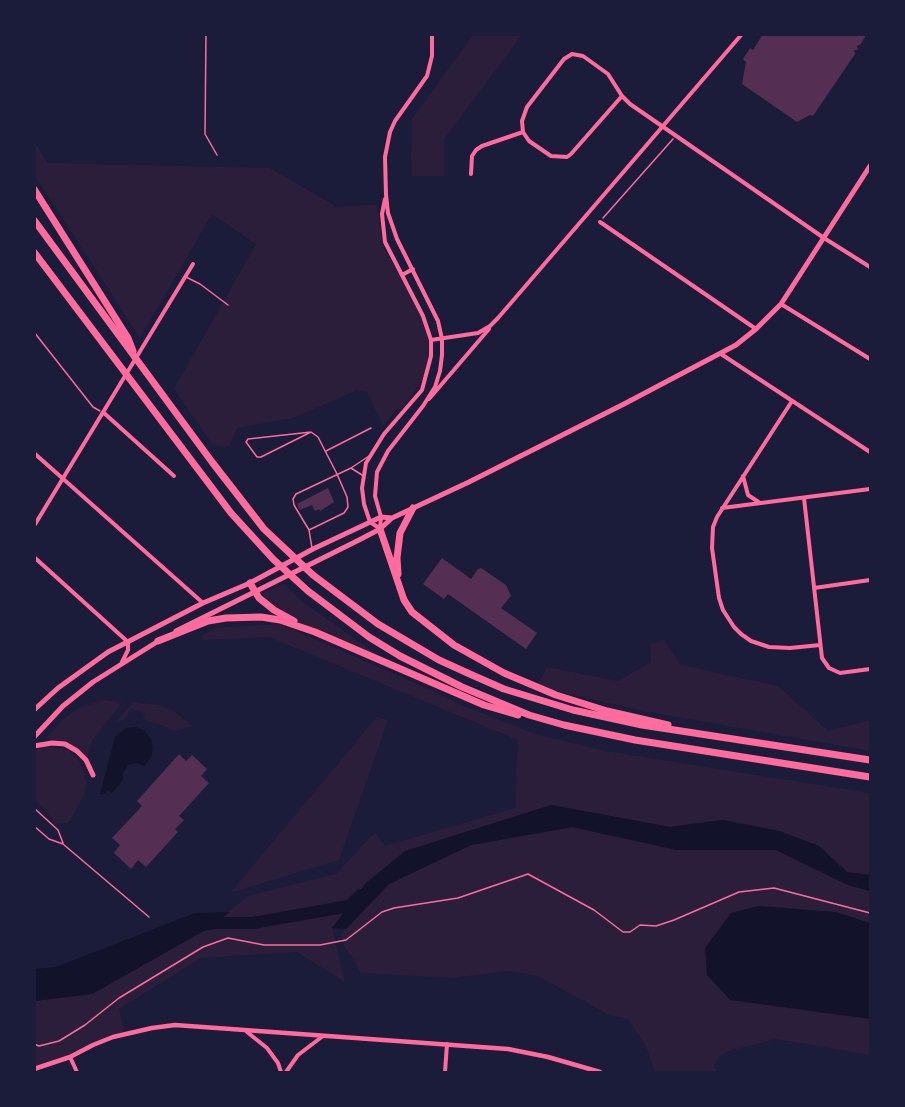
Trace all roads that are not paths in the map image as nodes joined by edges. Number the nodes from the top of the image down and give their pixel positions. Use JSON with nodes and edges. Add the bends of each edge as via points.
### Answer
{"nodes":[{"id":1,"x":217,"y":34,"type":"edge"},
{"id":2,"x":432,"y":34,"type":"edge"},
{"id":3,"x":742,"y":34,"type":"edge"},
{"id":4,"x":206,"y":35,"type":"edge"},
{"id":5,"x":622,"y":96,"type":"junction"},
{"id":6,"x":663,"y":127,"type":"junction"},
{"id":7,"x":523,"y":132,"type":"junction"},
{"id":8,"x":217,"y":155,"type":"dead end"},
{"id":9,"x":870,"y":166,"type":"edge"},
{"id":10,"x":471,"y":174,"type":"dead end"},
{"id":11,"x":34,"y":189,"type":"edge"},
{"id":12,"x":386,"y":195,"type":"junction"},
{"id":13,"x":34,"y":220,"type":"edge"},
{"id":14,"x":600,"y":222,"type":"road end"},
{"id":15,"x":824,"y":238,"type":"junction"},
{"id":16,"x":34,"y":252,"type":"edge"},
{"id":17,"x":193,"y":264,"type":"dead end"},
{"id":18,"x":870,"y":267,"type":"edge"},
{"id":19,"x":413,"y":269,"type":"junction"},
{"id":20,"x":402,"y":275,"type":"junction"},
{"id":21,"x":185,"y":276,"type":"junction"},
{"id":22,"x":781,"y":304,"type":"junction"},
{"id":23,"x":228,"y":305,"type":"dead end"},
{"id":24,"x":498,"y":318,"type":"junction"},
{"id":25,"x":756,"y":329,"type":"junction"},
{"id":26,"x":34,"y":332,"type":"edge"},
{"id":27,"x":442,"y":339,"type":"junction"},
{"id":28,"x":431,"y":340,"type":"junction"},
{"id":29,"x":127,"y":341,"type":"junction"},
{"id":30,"x":721,"y":354,"type":"junction"},
{"id":31,"x":870,"y":359,"type":"edge"},
{"id":32,"x":792,"y":401,"type":"junction"},
{"id":33,"x":423,"y":406,"type":"junction"},
{"id":34,"x":104,"y":413,"type":"junction"},
{"id":35,"x":371,"y":428,"type":"dead end"},
{"id":36,"x":311,"y":432,"type":"junction"},
{"id":37,"x":325,"y":451,"type":"junction"},
{"id":38,"x":870,"y":452,"type":"edge"},
{"id":39,"x":34,"y":453,"type":"edge"},
{"id":40,"x":369,"y":455,"type":"junction"},
{"id":41,"x":351,"y":468,"type":"junction"},
{"id":42,"x":338,"y":474,"type":"junction"},
{"id":43,"x":174,"y":476,"type":"dead end"},
{"id":44,"x":363,"y":476,"type":"junction"},
{"id":45,"x":743,"y":476,"type":"junction"},
{"id":46,"x":64,"y":479,"type":"junction"},
{"id":47,"x":870,"y":489,"type":"edge"},
{"id":48,"x":804,"y":498,"type":"junction"},
{"id":49,"x":761,"y":503,"type":"junction"},
{"id":50,"x":413,"y":508,"type":"junction"},
{"id":51,"x":721,"y":508,"type":"junction"},
{"id":52,"x":381,"y":518,"type":"junction"},
{"id":53,"x":392,"y":518,"type":"junction"},
{"id":54,"x":370,"y":522,"type":"junction"},
{"id":55,"x":34,"y":526,"type":"edge"},
{"id":56,"x":380,"y":529,"type":"junction"},
{"id":57,"x":309,"y":531,"type":"junction"},
{"id":58,"x":312,"y":549,"type":"junction"},
{"id":59,"x":34,"y":557,"type":"edge"},
{"id":60,"x":870,"y":580,"type":"edge"},
{"id":61,"x":250,"y":583,"type":"junction"},
{"id":62,"x":399,"y":586,"type":"junction"},
{"id":63,"x":814,"y":588,"type":"junction"},
{"id":64,"x":255,"y":591,"type":"junction"},
{"id":65,"x":203,"y":603,"type":"junction"},
{"id":66,"x":315,"y":632,"type":"junction"},
{"id":67,"x":158,"y":641,"type":"junction"},
{"id":68,"x":128,"y":642,"type":"junction"},
{"id":69,"x":820,"y":645,"type":"junction"},
{"id":70,"x":122,"y":662,"type":"junction"},
{"id":71,"x":870,"y":669,"type":"edge"},
{"id":72,"x":34,"y":710,"type":"edge"},
{"id":73,"x":564,"y":725,"type":"junction"},
{"id":74,"x":714,"y":736,"type":"junction"},
{"id":75,"x":34,"y":737,"type":"edge"},
{"id":76,"x":34,"y":747,"type":"edge"},
{"id":77,"x":870,"y":760,"type":"edge"},
{"id":78,"x":93,"y":775,"type":"dead end"},
{"id":79,"x":870,"y":777,"type":"edge"},
{"id":80,"x":34,"y":808,"type":"edge"},
{"id":81,"x":34,"y":825,"type":"edge"},
{"id":82,"x":63,"y":844,"type":"junction"},
{"id":83,"x":149,"y":917,"type":"dead end"},
{"id":84,"x":244,"y":1030,"type":"junction"},
{"id":85,"x":323,"y":1036,"type":"junction"},
{"id":86,"x":447,"y":1044,"type":"junction"},
{"id":87,"x":70,"y":1058,"type":"junction"},
{"id":88,"x":34,"y":1070,"type":"edge"},
{"id":89,"x":77,"y":1072,"type":"edge"},
{"id":90,"x":281,"y":1072,"type":"edge"},
{"id":91,"x":286,"y":1072,"type":"edge"},
{"id":92,"x":445,"y":1072,"type":"edge"},
{"id":93,"x":600,"y":1072,"type":"edge"}],
"edges":[{"from":1,"to":4,"type":"lane"},
{"from":2,"to":12,"type":"street","via":[[427,76],[390,132],[385,157]]},
{"from":3,"to":6,"type":"street"},
{"from":4,"to":8,"type":"lane","via":[[205,134]]},
{"from":5,"to":6,"type":"street"},
{"from":5,"to":7,"type":"street","via":[[567,157],[551,156]]},
{"from":5,"to":7,"type":"street","via":[[603,70],[573,54],[564,59],[527,106]]},
{"from":6,"to":15,"type":"street"},
{"from":6,"to":24,"type":"street"},
{"from":7,"to":10,"type":"street","via":[[477,150],[472,156]]},
{"from":9,"to":15,"type":"main road"},
{"from":11,"to":29,"type":"highway"},
{"from":12,"to":19,"type":"street","via":[[392,224]]},
{"from":12,"to":20,"type":"street","via":[[382,214],[385,242]]},
{"from":13,"to":29,"type":"highway"},
{"from":14,"to":25,"type":"street"},
{"from":15,"to":18,"type":"street"},
{"from":15,"to":22,"type":"main road"},
{"from":16,"to":73,"type":"highway","via":[[231,513],[298,582],[400,656],[495,702]]},
{"from":17,"to":21,"type":"street"},
{"from":19,"to":20,"type":"street"},
{"from":19,"to":27,"type":"street","via":[[438,321]]},
{"from":20,"to":28,"type":"street"},
{"from":21,"to":23,"type":"lane"},
{"from":21,"to":34,"type":"street"},
{"from":22,"to":25,"type":"main road"},
{"from":22,"to":31,"type":"street"},
{"from":24,"to":27,"type":"street","via":[[478,333]]},
{"from":24,"to":33,"type":"street"},
{"from":25,"to":30,"type":"main road"},
{"from":26,"to":34,"type":"lane","via":[[93,407]]},
{"from":27,"to":28,"type":"street"},
{"from":27,"to":33,"type":"street","via":[[440,371]]},
{"from":28,"to":40,"type":"street","via":[[422,390]]},
{"from":29,"to":74,"type":"highway","via":[[134,357],[264,529],[349,604],[408,643],[504,689],[607,718]]},
{"from":30,"to":32,"type":"street"},
{"from":30,"to":50,"type":"main road"},
{"from":32,"to":38,"type":"street"},
{"from":32,"to":45,"type":"street"},
{"from":33,"to":52,"type":"street","via":[[387,451],[377,472],[375,496]]},
{"from":34,"to":43,"type":"street"},
{"from":34,"to":46,"type":"street"},
{"from":35,"to":37,"type":"lane"},
{"from":36,"to":36,"type":"lane","via":[[248,439],[246,441],[257,458]]},
{"from":36,"to":37,"type":"lane"},
{"from":37,"to":42,"type":"lane"},
{"from":39,"to":46,"type":"street"},
{"from":40,"to":41,"type":"lane"},
{"from":40,"to":44,"type":"street"},
{"from":41,"to":42,"type":"lane"},
{"from":41,"to":44,"type":"lane"},
{"from":42,"to":57,"type":"lane","via":[[348,507],[344,513]]},
{"from":42,"to":57,"type":"lane","via":[[293,499]]},
{"from":44,"to":54,"type":"street","via":[[364,504]]},
{"from":45,"to":49,"type":"street","via":[[748,495]]},
{"from":45,"to":51,"type":"street"},
{"from":46,"to":55,"type":"street"},
{"from":46,"to":65,"type":"street"},
{"from":47,"to":48,"type":"street"},
{"from":48,"to":49,"type":"street"},
{"from":48,"to":63,"type":"street"},
{"from":49,"to":51,"type":"street"},
{"from":50,"to":53,"type":"main road"},
{"from":50,"to":62,"type":"highway","via":[[398,543]]},
{"from":51,"to":69,"type":"street","via":[[713,527],[712,548],[719,598],[727,618],[741,634],[769,647]]},
{"from":52,"to":53,"type":"main road"},
{"from":52,"to":54,"type":"main road"},
{"from":52,"to":56,"type":"street"},
{"from":53,"to":56,"type":"main road"},
{"from":54,"to":56,"type":"street"},
{"from":54,"to":58,"type":"main road"},
{"from":56,"to":62,"type":"highway"},
{"from":56,"to":64,"type":"main road"},
{"from":57,"to":58,"type":"lane"},
{"from":58,"to":61,"type":"main road"},
{"from":59,"to":68,"type":"street"},
{"from":60,"to":63,"type":"street"},
{"from":61,"to":64,"type":"highway"},
{"from":61,"to":65,"type":"main road"},
{"from":62,"to":74,"type":"highway","via":[[412,612],[427,625],[504,674],[582,704]]},
{"from":63,"to":69,"type":"street"},
{"from":64,"to":66,"type":"highway","via":[[274,610]]},
{"from":64,"to":67,"type":"main road"},
{"from":65,"to":68,"type":"main road"},
{"from":66,"to":67,"type":"highway","via":[[280,620],[243,616],[208,621]]},
{"from":66,"to":73,"type":"highway","via":[[484,705]]},
{"from":67,"to":70,"type":"main road"},
{"from":68,"to":70,"type":"street"},
{"from":68,"to":72,"type":"main road","via":[[91,663]]},
{"from":69,"to":71,"type":"street","via":[[825,664],[834,671]]},
{"from":70,"to":75,"type":"main road","via":[[63,706]]},
{"from":73,"to":79,"type":"highway"},
{"from":74,"to":77,"type":"highway"},
{"from":76,"to":78,"type":"main road","via":[[65,744],[86,760]]},
{"from":80,"to":82,"type":"lane","via":[[58,830]]},
{"from":81,"to":82,"type":"lane"},
{"from":82,"to":83,"type":"lane"},
{"from":84,"to":85,"type":"street"},
{"from":84,"to":87,"type":"street","via":[[175,1025],[152,1028],[113,1037]]},
{"from":84,"to":90,"type":"street","via":[[267,1048]]},
{"from":85,"to":86,"type":"street"},
{"from":85,"to":91,"type":"street","via":[[297,1055]]},
{"from":86,"to":92,"type":"street"},
{"from":86,"to":93,"type":"street","via":[[528,1052]]},
{"from":87,"to":88,"type":"street"},
{"from":87,"to":89,"type":"street"}]}
